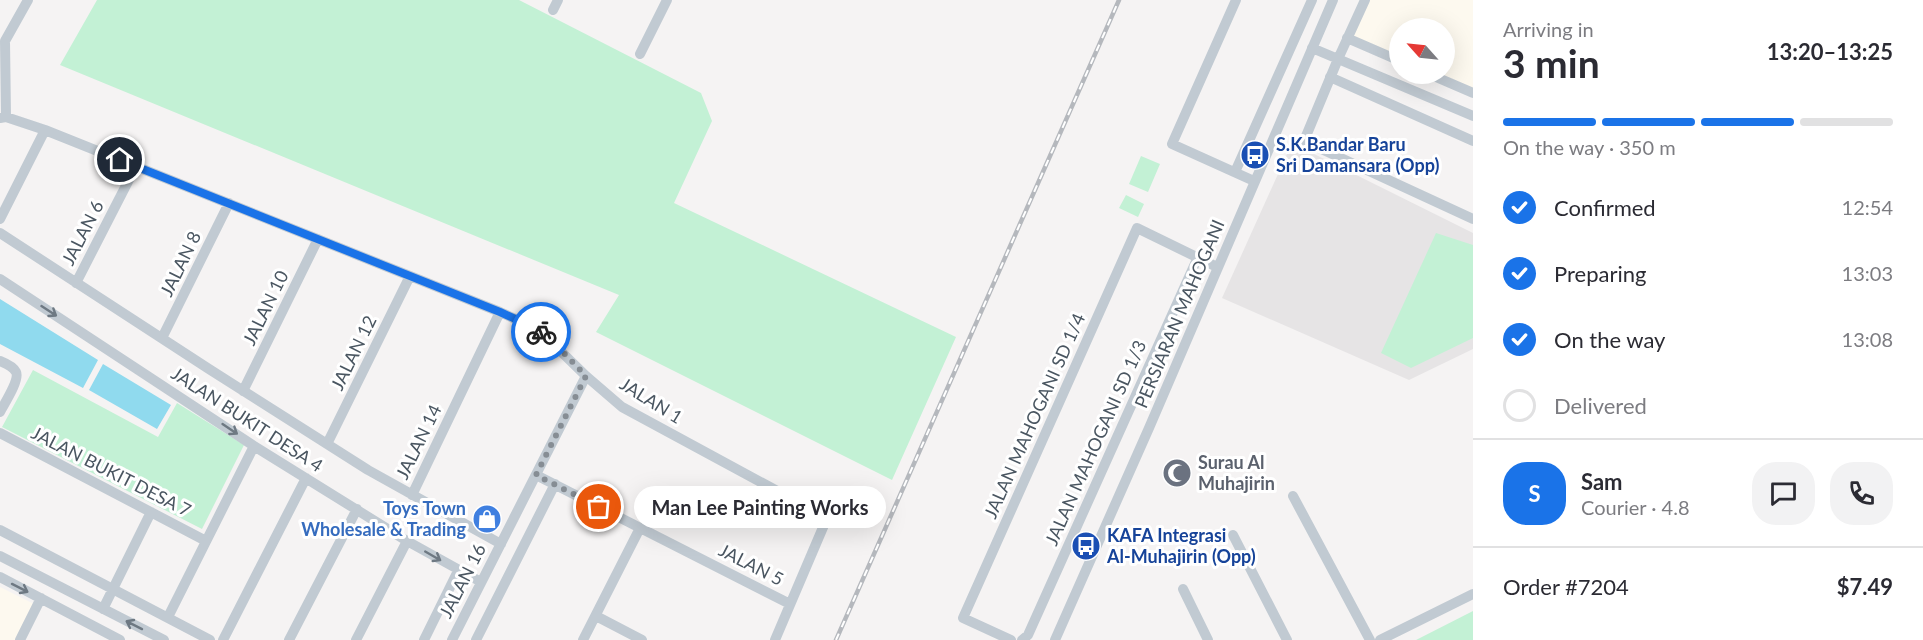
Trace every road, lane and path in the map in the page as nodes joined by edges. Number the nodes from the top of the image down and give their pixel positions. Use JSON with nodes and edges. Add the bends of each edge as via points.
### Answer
{"nodes":[{"id":1,"x":28,"y":0,"type":"edge"},
{"id":2,"x":668,"y":0,"type":"edge"},
{"id":3,"x":1236,"y":0,"type":"edge"},
{"id":4,"x":1312,"y":0,"type":"edge"},
{"id":5,"x":1333,"y":0,"type":"edge"},
{"id":6,"x":1365,"y":0,"type":"edge"},
{"id":7,"x":1347,"y":38,"type":"junction"},
{"id":8,"x":1312,"y":48,"type":"junction"},
{"id":9,"x":640,"y":54,"type":"dead end"},
{"id":10,"x":1389,"y":56,"type":"edge"},
{"id":11,"x":1338,"y":59,"type":"junction"},
{"id":12,"x":1330,"y":77,"type":"junction"},
{"id":13,"x":1452,"y":84,"type":"edge"},
{"id":14,"x":1473,"y":93,"type":"edge"},
{"id":15,"x":1473,"y":116,"type":"edge"},
{"id":16,"x":3,"y":117,"type":"edge"},
{"id":17,"x":45,"y":130,"type":"junction"},
{"id":18,"x":1473,"y":141,"type":"edge"},
{"id":19,"x":136,"y":166,"type":"junction"},
{"id":20,"x":1235,"y":172,"type":"junction"},
{"id":21,"x":1254,"y":181,"type":"junction"},
{"id":22,"x":229,"y":203,"type":"junction"},
{"id":23,"x":0,"y":219,"type":"edge"},
{"id":24,"x":1473,"y":219,"type":"edge"},
{"id":25,"x":0,"y":232,"type":"edge"},
{"id":26,"x":318,"y":239,"type":"junction"},
{"id":27,"x":1198,"y":257,"type":"junction"},
{"id":28,"x":1217,"y":267,"type":"junction"},
{"id":29,"x":410,"y":276,"type":"junction"},
{"id":30,"x":0,"y":279,"type":"edge"},
{"id":31,"x":76,"y":283,"type":"junction"},
{"id":32,"x":500,"y":312,"type":"junction"},
{"id":33,"x":162,"y":338,"type":"junction"},
{"id":34,"x":0,"y":361,"type":"edge"},
{"id":35,"x":586,"y":376,"type":"junction"},
{"id":36,"x":243,"y":391,"type":"junction"},
{"id":37,"x":0,"y":412,"type":"edge"},
{"id":38,"x":0,"y":434,"type":"edge"},
{"id":39,"x":327,"y":444,"type":"junction"},
{"id":40,"x":254,"y":446,"type":"junction"},
{"id":41,"x":536,"y":475,"type":"junction"},
{"id":42,"x":306,"y":478,"type":"junction"},
{"id":43,"x":555,"y":484,"type":"junction"},
{"id":44,"x":412,"y":495,"type":"junction"},
{"id":45,"x":1293,"y":496,"type":"dead end"},
{"id":46,"x":357,"y":509,"type":"junction"},
{"id":47,"x":152,"y":512,"type":"junction"},
{"id":48,"x":640,"y":528,"type":"junction"},
{"id":49,"x":0,"y":530,"type":"edge"},
{"id":50,"x":1233,"y":536,"type":"dead end"},
{"id":51,"x":206,"y":541,"type":"junction"},
{"id":52,"x":407,"y":541,"type":"junction"},
{"id":53,"x":501,"y":544,"type":"junction"},
{"id":54,"x":0,"y":556,"type":"edge"},
{"id":55,"x":458,"y":571,"type":"junction"},
{"id":56,"x":0,"y":577,"type":"edge"},
{"id":57,"x":481,"y":582,"type":"junction"},
{"id":58,"x":114,"y":588,"type":"junction"},
{"id":59,"x":1182,"y":589,"type":"dead end"},
{"id":60,"x":1473,"y":594,"type":"edge"},
{"id":61,"x":41,"y":598,"type":"junction"},
{"id":62,"x":790,"y":604,"type":"junction"},
{"id":63,"x":103,"y":609,"type":"junction"},
{"id":64,"x":596,"y":616,"type":"junction"},
{"id":65,"x":168,"y":617,"type":"junction"},
{"id":66,"x":102,"y":636,"type":"edge"},
{"id":67,"x":20,"y":640,"type":"edge"},
{"id":68,"x":120,"y":640,"type":"edge"},
{"id":69,"x":164,"y":640,"type":"edge"},
{"id":70,"x":210,"y":640,"type":"edge"},
{"id":71,"x":223,"y":640,"type":"edge"},
{"id":72,"x":289,"y":640,"type":"edge"},
{"id":73,"x":356,"y":640,"type":"edge"},
{"id":74,"x":424,"y":640,"type":"edge"},
{"id":75,"x":452,"y":640,"type":"edge"},
{"id":76,"x":476,"y":640,"type":"edge"},
{"id":77,"x":584,"y":640,"type":"edge"},
{"id":78,"x":642,"y":640,"type":"edge"},
{"id":79,"x":775,"y":640,"type":"edge"},
{"id":80,"x":1011,"y":640,"type":"edge"},
{"id":81,"x":1022,"y":640,"type":"edge"},
{"id":82,"x":1055,"y":640,"type":"edge"},
{"id":83,"x":1208,"y":640,"type":"edge"},
{"id":84,"x":1287,"y":640,"type":"edge"},
{"id":85,"x":1370,"y":640,"type":"edge"},
{"id":86,"x":1380,"y":640,"type":"edge"}],
"edges":[{"from":1,"to":16,"type":"street","via":[[5,41]]},
{"from":2,"to":9,"type":"street"},
{"from":3,"to":20,"type":"street","via":[[1172,144]]},
{"from":4,"to":20,"type":"street"},
{"from":5,"to":8,"type":"street","name":"PERSIARAN MAHOGANI"},
{"from":6,"to":7,"type":"street"},
{"from":7,"to":10,"type":"street"},
{"from":7,"to":11,"type":"street"},
{"from":8,"to":11,"type":"street"},
{"from":8,"to":21,"type":"street","name":"PERSIARAN MAHOGANI"},
{"from":11,"to":12,"type":"street"},
{"from":11,"to":15,"type":"street"},
{"from":12,"to":18,"type":"street"},
{"from":12,"to":24,"type":"street","via":[[1304,141]]},
{"from":13,"to":14,"type":"street"},
{"from":16,"to":17,"type":"street","name":"JALAN 1"},
{"from":17,"to":19,"type":"street","name":"JALAN 1"},
{"from":17,"to":23,"type":"street"},
{"from":19,"to":22,"type":"street","name":"JALAN 1"},
{"from":19,"to":31,"type":"street","name":"JALAN 6"},
{"from":20,"to":21,"type":"street"},
{"from":21,"to":28,"type":"street","name":"PERSIARAN MAHOGANI"},
{"from":22,"to":26,"type":"street","name":"JALAN 1"},
{"from":22,"to":33,"type":"street","name":"JALAN 8"},
{"from":25,"to":31,"type":"street"},
{"from":26,"to":29,"type":"street","name":"JALAN 1"},
{"from":26,"to":36,"type":"street","name":"JALAN 10"},
{"from":27,"to":28,"type":"street"},
{"from":27,"to":80,"type":"street","name":"JALAN MAHOGANI SD 1/4","via":[[1137,228],[963,618]]},
{"from":27,"to":81,"type":"street","name":"JALAN MAHOGANI SD 1/3","via":[[1028,635]]},
{"from":28,"to":82,"type":"street","name":"PERSIARAN MAHOGANI"},
{"from":29,"to":32,"type":"street","name":"JALAN 1"},
{"from":29,"to":39,"type":"street","name":"JALAN 12"},
{"from":30,"to":40,"type":"street","name":"JALAN BUKIT DESA 4","one_way":true},
{"from":31,"to":33,"type":"street"},
{"from":32,"to":35,"type":"street","name":"JALAN 1","via":[[543,334]]},
{"from":32,"to":44,"type":"street","name":"JALAN 14"},
{"from":33,"to":36,"type":"street"},
{"from":34,"to":37,"type":"street","via":[[16,372]]},
{"from":35,"to":41,"type":"street","name":"JALAN 16"},
{"from":35,"to":62,"type":"street","name":"JALAN 1","via":[[622,407],[827,518]]},
{"from":36,"to":39,"type":"street"},
{"from":38,"to":47,"type":"street","name":"JALAN BUKIT DESA 7"},
{"from":39,"to":44,"type":"street"},
{"from":40,"to":42,"type":"street","name":"JALAN BUKIT DESA 4"},
{"from":40,"to":51,"type":"street"},
{"from":41,"to":43,"type":"street","name":"JALAN 5"},
{"from":41,"to":53,"type":"street","name":"JALAN 16"},
{"from":42,"to":46,"type":"street","name":"JALAN BUKIT DESA 4"},
{"from":42,"to":71,"type":"street"},
{"from":43,"to":48,"type":"street","name":"JALAN 5"},
{"from":43,"to":76,"type":"street"},
{"from":44,"to":53,"type":"street","name":"JALAN 14"},
{"from":45,"to":85,"type":"street"},
{"from":46,"to":52,"type":"street","name":"JALAN BUKIT DESA 4"},
{"from":46,"to":72,"type":"street"},
{"from":47,"to":51,"type":"street","name":"JALAN BUKIT DESA 7"},
{"from":47,"to":58,"type":"street"},
{"from":48,"to":62,"type":"street","name":"JALAN 5"},
{"from":48,"to":64,"type":"street"},
{"from":49,"to":58,"type":"street"},
{"from":50,"to":84,"type":"street"},
{"from":51,"to":65,"type":"street"},
{"from":52,"to":55,"type":"street","name":"JALAN BUKIT DESA 4","one_way":true},
{"from":52,"to":73,"type":"street"},
{"from":53,"to":57,"type":"street","name":"JALAN 16"},
{"from":54,"to":63,"type":"street"},
{"from":55,"to":57,"type":"street","name":"JALAN BUKIT DESA 4"},
{"from":55,"to":74,"type":"street"},
{"from":56,"to":61,"type":"street","one_way":true},
{"from":57,"to":75,"type":"street","name":"JALAN 16"},
{"from":58,"to":63,"type":"street"},
{"from":58,"to":65,"type":"street"},
{"from":59,"to":83,"type":"street"},
{"from":60,"to":86,"type":"street"},
{"from":61,"to":66,"type":"street"},
{"from":61,"to":67,"type":"street"},
{"from":62,"to":79,"type":"street"},
{"from":69,"to":63,"type":"street","one_way":true},
{"from":64,"to":77,"type":"street"},
{"from":64,"to":78,"type":"street"},
{"from":65,"to":70,"type":"street"},
{"from":66,"to":68,"type":"street"}]}
